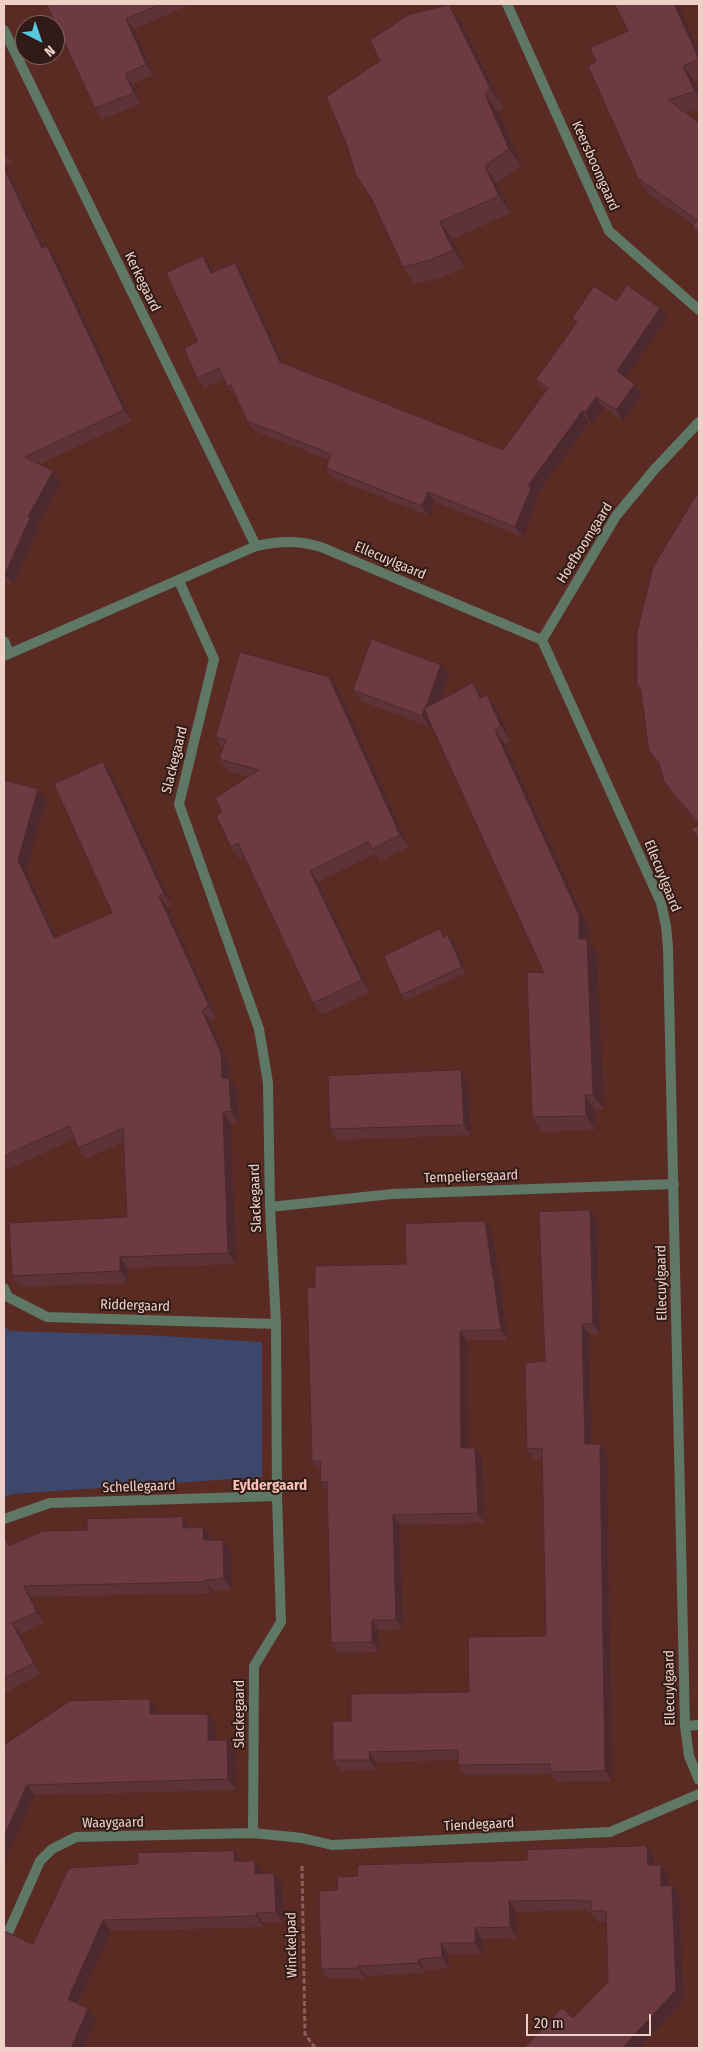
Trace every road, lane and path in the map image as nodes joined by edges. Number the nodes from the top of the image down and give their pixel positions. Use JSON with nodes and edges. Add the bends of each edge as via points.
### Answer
{"nodes":[{"id":1,"x":507,"y":4,"type":"edge"},
{"id":2,"x":4,"y":30,"type":"edge"},
{"id":3,"x":699,"y":310,"type":"edge"},
{"id":4,"x":699,"y":422,"type":"edge"},
{"id":5,"x":256,"y":546,"type":"junction"},
{"id":6,"x":179,"y":581,"type":"junction"},
{"id":7,"x":542,"y":640,"type":"junction"},
{"id":8,"x":4,"y":641,"type":"edge"},
{"id":9,"x":6,"y":654,"type":"edge"},
{"id":10,"x":674,"y":1184,"type":"junction"},
{"id":11,"x":270,"y":1207,"type":"junction"},
{"id":12,"x":4,"y":1288,"type":"edge"},
{"id":13,"x":276,"y":1324,"type":"junction"},
{"id":14,"x":277,"y":1496,"type":"junction"},
{"id":15,"x":4,"y":1519,"type":"edge"},
{"id":16,"x":685,"y":1726,"type":"junction"},
{"id":17,"x":699,"y":1726,"type":"edge"},
{"id":18,"x":699,"y":1780,"type":"edge"},
{"id":19,"x":699,"y":1794,"type":"edge"},
{"id":20,"x":253,"y":1833,"type":"junction"},
{"id":21,"x":302,"y":1838,"type":"junction"},
{"id":22,"x":4,"y":1942,"type":"edge"},
{"id":23,"x":315,"y":2048,"type":"edge"}],
"edges":[{"from":1,"to":3,"type":"street","name":"Keersboomgaard","via":[[609,231]]},
{"from":2,"to":5,"type":"street","name":"Kerkegaard"},
{"from":4,"to":7,"type":"street","name":"Hoefboomgaard","via":[[616,516]]},
{"from":5,"to":6,"type":"street","name":"Ellecuylgaard"},
{"from":5,"to":7,"type":"street","name":"Ellecuylgaard","via":[[306,542]]},
{"from":6,"to":9,"type":"street","name":"Ellecuylgaard"},
{"from":6,"to":11,"type":"street","name":"Slackegaard","via":[[214,659],[179,804],[259,1030],[268,1083]]},
{"from":7,"to":10,"type":"street","name":"Ellecuylgaard","via":[[663,910],[668,948]]},
{"from":8,"to":9,"type":"street"},
{"from":10,"to":11,"type":"street","name":"Tempeliersgaard","via":[[392,1194]]},
{"from":10,"to":16,"type":"street","name":"Ellecuylgaard"},
{"from":11,"to":13,"type":"street","name":"Slackegaard"},
{"from":12,"to":13,"type":"street","name":"Riddergaard","via":[[8,1297],[47,1317]]},
{"from":13,"to":14,"type":"street","name":"Slackegaard"},
{"from":14,"to":15,"type":"street","name":"Schellegaard","via":[[50,1504]]},
{"from":14,"to":20,"type":"street","name":"Slackegaard","via":[[281,1622],[254,1666]]},
{"from":16,"to":17,"type":"street"},
{"from":16,"to":18,"type":"street","name":"Ellecuylgaard","via":[[689,1756]]},
{"from":19,"to":21,"type":"street","name":"Tiendegaard","via":[[610,1832],[332,1845]]},
{"from":20,"to":21,"type":"street","name":"Tiendegaard"},
{"from":20,"to":22,"type":"street","name":"Waaygaard","via":[[76,1837],[64,1842],[40,1861]]},
{"from":21,"to":23,"type":"path","name":"Winckelpad","via":[[305,2034]]}]}
